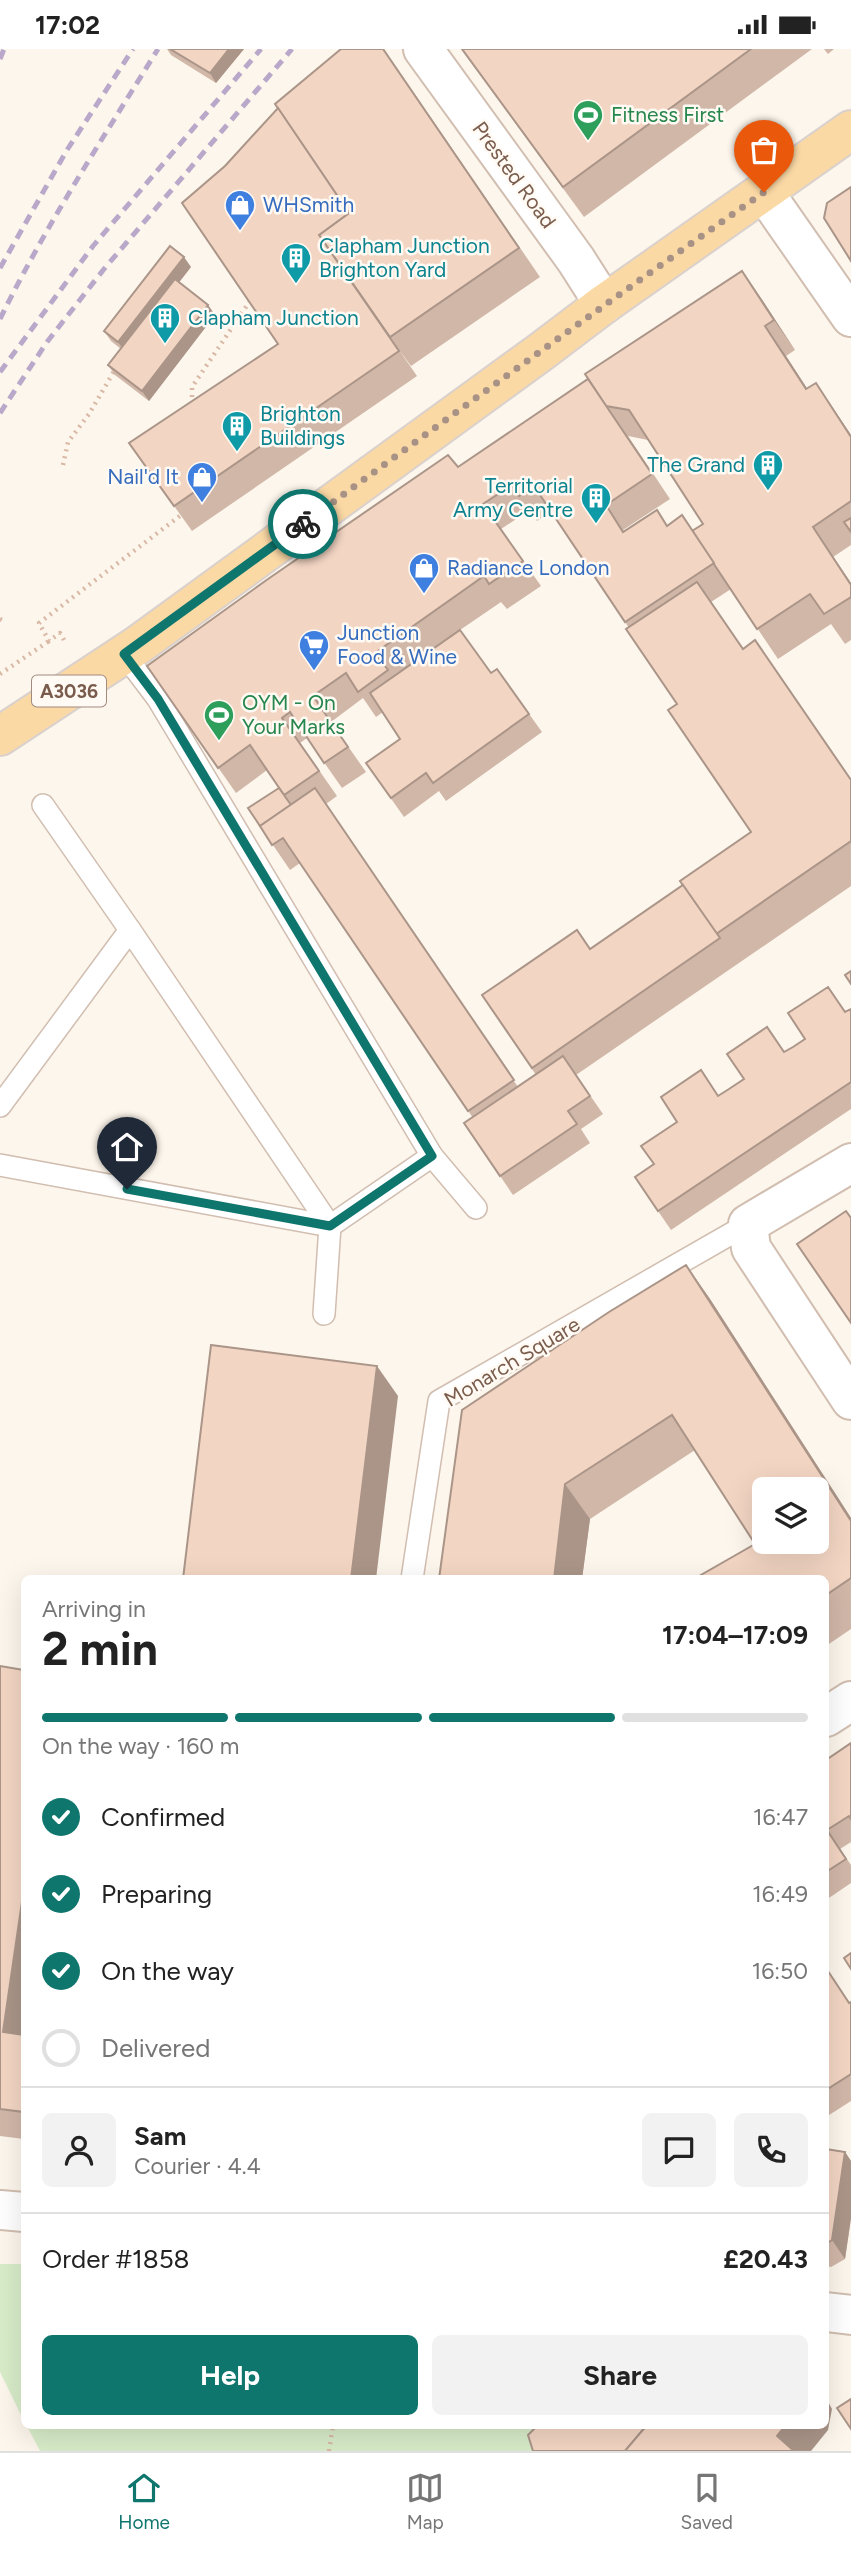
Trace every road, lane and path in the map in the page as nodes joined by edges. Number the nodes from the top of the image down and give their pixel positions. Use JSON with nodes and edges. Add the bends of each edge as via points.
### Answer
{"nodes":[{"id":1,"x":422,"y":49,"type":"edge"},
{"id":2,"x":851,"y":130,"type":"edge"},
{"id":3,"x":764,"y":192,"type":"junction"},
{"id":4,"x":259,"y":294,"type":"edge"},
{"id":5,"x":604,"y":304,"type":"junction"},
{"id":6,"x":851,"y":317,"type":"edge"},
{"id":7,"x":120,"y":363,"type":"edge"},
{"id":8,"x":192,"y":414,"type":"edge"},
{"id":9,"x":63,"y":465,"type":"dead end"},
{"id":10,"x":190,"y":508,"type":"edge"},
{"id":11,"x":50,"y":641,"type":"junction"},
{"id":12,"x":65,"y":641,"type":"dead end"},
{"id":13,"x":124,"y":654,"type":"junction"},
{"id":14,"x":0,"y":674,"type":"edge"},
{"id":15,"x":0,"y":736,"type":"edge"},
{"id":16,"x":43,"y":805,"type":"dead end"},
{"id":17,"x":131,"y":930,"type":"junction"},
{"id":18,"x":0,"y":1106,"type":"edge"},
{"id":19,"x":432,"y":1156,"type":"junction"},
{"id":20,"x":851,"y":1163,"type":"edge"},
{"id":21,"x":0,"y":1165,"type":"edge"},
{"id":22,"x":476,"y":1208,"type":"dead end"},
{"id":23,"x":748,"y":1224,"type":"junction"},
{"id":24,"x":330,"y":1226,"type":"junction"},
{"id":25,"x":324,"y":1314,"type":"dead end"},
{"id":26,"x":851,"y":1400,"type":"edge"},
{"id":27,"x":413,"y":1575,"type":"edge"},
{"id":28,"x":851,"y":1701,"type":"edge"},
{"id":29,"x":829,"y":1715,"type":"edge"},
{"id":30,"x":0,"y":2210,"type":"edge"},
{"id":31,"x":21,"y":2212,"type":"edge"},
{"id":32,"x":829,"y":2312,"type":"edge"},
{"id":33,"x":851,"y":2315,"type":"edge"},
{"id":34,"x":332,"y":2429,"type":"edge"},
{"id":35,"x":328,"y":2451,"type":"edge"}],
"edges":[{"from":1,"to":5,"type":"street","name":"Prested Road"},
{"from":2,"to":3,"type":"main road","number":"A3036"},
{"from":3,"to":5,"type":"main road","number":"A3036"},
{"from":3,"to":6,"type":"street"},
{"from":4,"to":8,"type":"path","via":[[249,301],[192,387]]},
{"from":5,"to":13,"type":"main road","number":"A3036"},
{"from":7,"to":9,"type":"path","via":[[68,442]]},
{"from":10,"to":11,"type":"path","via":[[39,623]]},
{"from":11,"to":12,"type":"path","via":[[60,633]]},
{"from":11,"to":14,"type":"path"},
{"from":13,"to":15,"type":"main road","number":"A3036"},
{"from":13,"to":19,"type":"lane","via":[[158,699]]},
{"from":16,"to":17,"type":"lane"},
{"from":17,"to":18,"type":"lane"},
{"from":17,"to":24,"type":"lane"},
{"from":19,"to":22,"type":"lane"},
{"from":19,"to":24,"type":"lane"},
{"from":20,"to":23,"type":"street"},
{"from":21,"to":24,"type":"lane"},
{"from":23,"to":26,"type":"street","via":[[751,1248]]},
{"from":23,"to":27,"type":"lane","name":"Monarch Square","via":[[439,1401]]},
{"from":24,"to":25,"type":"lane"},
{"from":28,"to":29,"type":"street"},
{"from":30,"to":31,"type":"street"},
{"from":32,"to":33,"type":"street"},
{"from":34,"to":35,"type":"path"}]}
